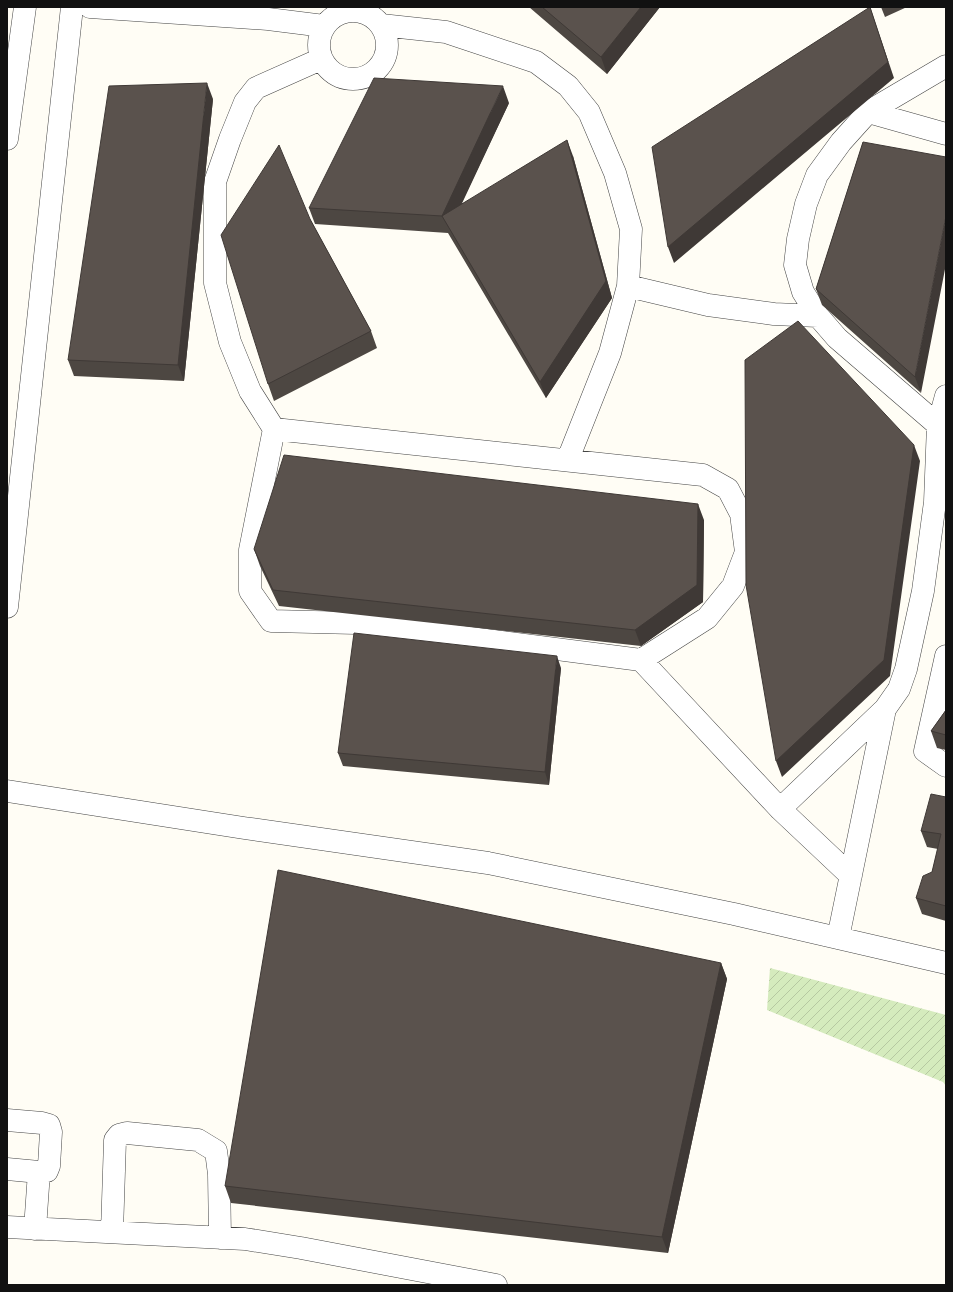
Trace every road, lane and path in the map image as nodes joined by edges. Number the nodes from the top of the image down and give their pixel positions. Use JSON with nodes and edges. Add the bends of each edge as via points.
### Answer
{"nodes":[{"id":1,"x":25,"y":7,"type":"edge"},
{"id":2,"x":72,"y":7,"type":"edge"},
{"id":3,"x":90,"y":7,"type":"edge"},
{"id":4,"x":130,"y":9,"type":"edge"},
{"id":5,"x":363,"y":10,"type":"edge"},
{"id":6,"x":268,"y":13,"type":"edge"},
{"id":7,"x":381,"y":25,"type":"junction"},
{"id":8,"x":324,"y":26,"type":"junction"},
{"id":9,"x":321,"y":59,"type":"junction"},
{"id":10,"x":946,"y":66,"type":"edge"},
{"id":11,"x":868,"y":112,"type":"junction"},
{"id":12,"x":946,"y":134,"type":"edge"},
{"id":13,"x":7,"y":139,"type":"edge"},
{"id":14,"x":628,"y":286,"type":"junction"},
{"id":15,"x":818,"y":316,"type":"junction"},
{"id":16,"x":946,"y":396,"type":"edge"},
{"id":17,"x":938,"y":425,"type":"junction"},
{"id":18,"x":274,"y":429,"type":"junction"},
{"id":19,"x":568,"y":459,"type":"junction"},
{"id":20,"x":7,"y":607,"type":"edge"},
{"id":21,"x":946,"y":656,"type":"edge"},
{"id":22,"x":641,"y":660,"type":"junction"},
{"id":23,"x":885,"y":709,"type":"junction"},
{"id":24,"x":946,"y":766,"type":"edge"},
{"id":25,"x":7,"y":791,"type":"edge"},
{"id":26,"x":780,"y":809,"type":"junction"},
{"id":27,"x":852,"y":876,"type":"junction"},
{"id":28,"x":838,"y":938,"type":"junction"},
{"id":29,"x":946,"y":964,"type":"edge"},
{"id":30,"x":7,"y":1120,"type":"edge"},
{"id":31,"x":7,"y":1169,"type":"edge"},
{"id":32,"x":39,"y":1172,"type":"junction"},
{"id":33,"x":7,"y":1227,"type":"edge"},
{"id":34,"x":35,"y":1229,"type":"junction"},
{"id":35,"x":112,"y":1232,"type":"junction"},
{"id":36,"x":220,"y":1238,"type":"junction"},
{"id":37,"x":496,"y":1285,"type":"edge"}],
"edges":[{"from":1,"to":13,"type":"street"},
{"from":2,"to":20,"type":"street"},
{"from":3,"to":4,"type":"street"},
{"from":4,"to":6,"type":"street"},
{"from":5,"to":7,"type":"street"},
{"from":5,"to":8,"type":"street","via":[[342,13]]},
{"from":6,"to":8,"type":"street"},
{"from":7,"to":9,"type":"street","via":[[387,47],[379,68],[370,75],[348,79],[337,75]]},
{"from":7,"to":14,"type":"street","via":[[446,32],[536,62],[568,86],[588,112],[615,173],[631,229]]},
{"from":8,"to":9,"type":"street","via":[[319,48]]},
{"from":9,"to":18,"type":"street","via":[[256,88],[245,102],[215,182],[215,283],[230,342],[250,391]]},
{"from":10,"to":11,"type":"street"},
{"from":11,"to":12,"type":"street"},
{"from":11,"to":15,"type":"street","via":[[841,142],[817,175],[806,204],[795,265],[803,292]]},
{"from":14,"to":15,"type":"street","via":[[708,305],[774,314]]},
{"from":14,"to":19,"type":"street","via":[[610,353]]},
{"from":15,"to":17,"type":"street","via":[[837,338]]},
{"from":16,"to":17,"type":"street"},
{"from":17,"to":23,"type":"street","via":[[934,502],[923,591],[906,669],[899,689]]},
{"from":18,"to":19,"type":"street"},
{"from":18,"to":22,"type":"street","via":[[250,550],[250,591],[271,621],[356,623]]},
{"from":19,"to":22,"type":"street","via":[[703,475],[728,489],[741,514],[746,552],[733,586],[707,618]]},
{"from":21,"to":24,"type":"street","via":[[925,751]]},
{"from":22,"to":26,"type":"street"},
{"from":23,"to":26,"type":"street"},
{"from":23,"to":27,"type":"street"},
{"from":25,"to":28,"type":"street","via":[[252,830],[488,863]]},
{"from":26,"to":27,"type":"street"},
{"from":27,"to":28,"type":"street"},
{"from":28,"to":29,"type":"street"},
{"from":30,"to":32,"type":"street","via":[[49,1126],[49,1166],[47,1171]]},
{"from":31,"to":32,"type":"street"},
{"from":32,"to":34,"type":"street"},
{"from":33,"to":34,"type":"street"},
{"from":34,"to":35,"type":"street"},
{"from":35,"to":36,"type":"street"},
{"from":35,"to":36,"type":"street","via":[[115,1140],[119,1135],[127,1133],[198,1140],[216,1152]]},
{"from":36,"to":37,"type":"street","via":[[245,1239],[301,1248]]}]}
